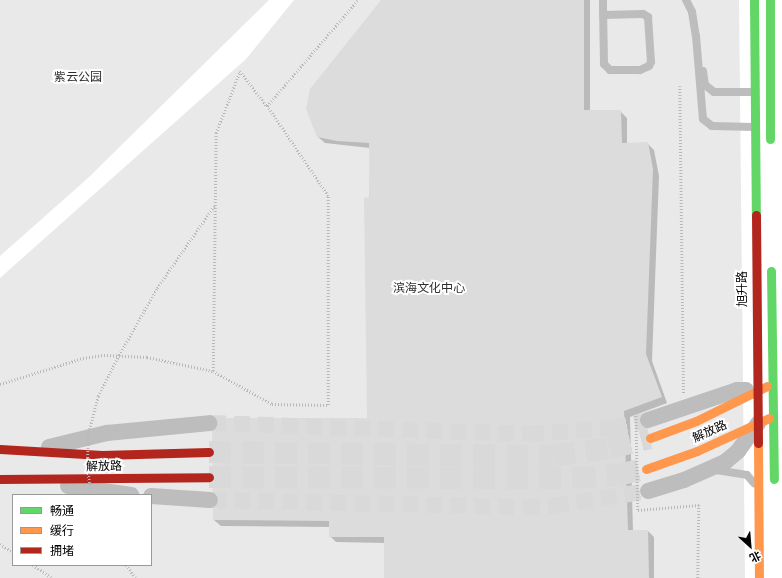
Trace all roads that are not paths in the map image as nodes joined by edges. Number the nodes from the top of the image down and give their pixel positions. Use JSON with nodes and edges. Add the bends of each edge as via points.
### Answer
{"nodes":[{"id":1,"x":603,"y":0,"type":"edge"},
{"id":2,"x":686,"y":0,"type":"edge"},
{"id":3,"x":691,"y":0,"type":"edge"},
{"id":4,"x":754,"y":0,"type":"edge"},
{"id":5,"x":770,"y":0,"type":"edge"},
{"id":6,"x":603,"y":15,"type":"junction"},
{"id":7,"x":754,"y":92,"type":"junction"},
{"id":8,"x":770,"y":92,"type":"junction"},
{"id":9,"x":754,"y":127,"type":"junction"},
{"id":10,"x":770,"y":127,"type":"junction"},
{"id":11,"x":770,"y":151,"type":"dead end"},
{"id":12,"x":770,"y":260,"type":"dead end"},
{"id":13,"x":771,"y":299,"type":"junction"},
{"id":14,"x":782,"y":326,"type":"edge"},
{"id":15,"x":782,"y":379,"type":"edge"},
{"id":16,"x":772,"y":384,"type":"junction"},
{"id":17,"x":756,"y":392,"type":"junction"},
{"id":18,"x":645,"y":413,"type":"tunnel mouth"},
{"id":19,"x":778,"y":413,"type":"edge"},
{"id":20,"x":210,"y":423,"type":"tunnel mouth"},
{"id":21,"x":758,"y":423,"type":"junction"},
{"id":22,"x":650,"y":438,"type":"tunnel mouth"},
{"id":23,"x":0,"y":449,"type":"edge"},
{"id":24,"x":33,"y":451,"type":"junction"},
{"id":25,"x":208,"y":452,"type":"tunnel mouth"},
{"id":26,"x":646,"y":469,"type":"tunnel mouth"},
{"id":27,"x":711,"y":470,"type":"junction"},
{"id":28,"x":209,"y":477,"type":"tunnel mouth"},
{"id":29,"x":0,"y":479,"type":"edge"},
{"id":30,"x":37,"y":480,"type":"junction"},
{"id":31,"x":648,"y":491,"type":"tunnel mouth"},
{"id":32,"x":774,"y":493,"type":"dead end"},
{"id":33,"x":125,"y":494,"type":"edge"},
{"id":34,"x":759,"y":494,"type":"junction"},
{"id":35,"x":152,"y":496,"type":"edge"},
{"id":36,"x":210,"y":500,"type":"tunnel mouth"},
{"id":37,"x":759,"y":578,"type":"edge"}],
"edges":[{"from":1,"to":6,"type":"lane"},
{"from":2,"to":9,"type":"lane","via":[[692,12],[696,36],[703,119],[712,126]]},
{"from":3,"to":7,"type":"lane","via":[[698,14],[705,85],[714,92]]},
{"from":4,"to":7,"type":"street","name":"旭升路"},
{"from":5,"to":8,"type":"street"},
{"from":6,"to":6,"type":"lane","via":[[643,14],[648,17],[651,62],[649,66],[640,70],[606,68]]},
{"from":7,"to":8,"type":"lane"},
{"from":7,"to":9,"type":"street","name":"旭升路"},
{"from":8,"to":10,"type":"street"},
{"from":9,"to":10,"type":"lane"},
{"from":9,"to":17,"type":"street","name":"旭升路"},
{"from":10,"to":11,"type":"street"},
{"from":12,"to":13,"type":"street"},
{"from":13,"to":14,"type":"street"},
{"from":13,"to":16,"type":"street"},
{"from":15,"to":16,"type":"street","name":"解放路"},
{"from":16,"to":17,"type":"street","name":"解放路"},
{"from":16,"to":19,"type":"street"},
{"from":17,"to":18,"type":"street","via":[[737,390]]},
{"from":17,"to":21,"type":"street","name":"旭升路"},
{"from":17,"to":22,"type":"street","name":"解放路","via":[[696,421]]},
{"from":19,"to":21,"type":"street","name":"解放路"},
{"from":19,"to":32,"type":"street"},
{"from":20,"to":24,"type":"street","via":[[107,433]]},
{"from":21,"to":26,"type":"street","name":"解放路","via":[[697,451]]},
{"from":21,"to":27,"type":"street","via":[[738,451]]},
{"from":21,"to":34,"type":"street","name":"旭升路"},
{"from":23,"to":24,"type":"street","name":"解放路"},
{"from":24,"to":25,"type":"street","name":"解放路","via":[[102,455]]},
{"from":27,"to":31,"type":"street"},
{"from":27,"to":34,"type":"lane","via":[[747,475]]},
{"from":28,"to":30,"type":"street","name":"解放路"},
{"from":29,"to":30,"type":"street","name":"解放路"},
{"from":30,"to":33,"type":"street"},
{"from":34,"to":37,"type":"street","name":"旭升路"},
{"from":35,"to":36,"type":"street"}]}
